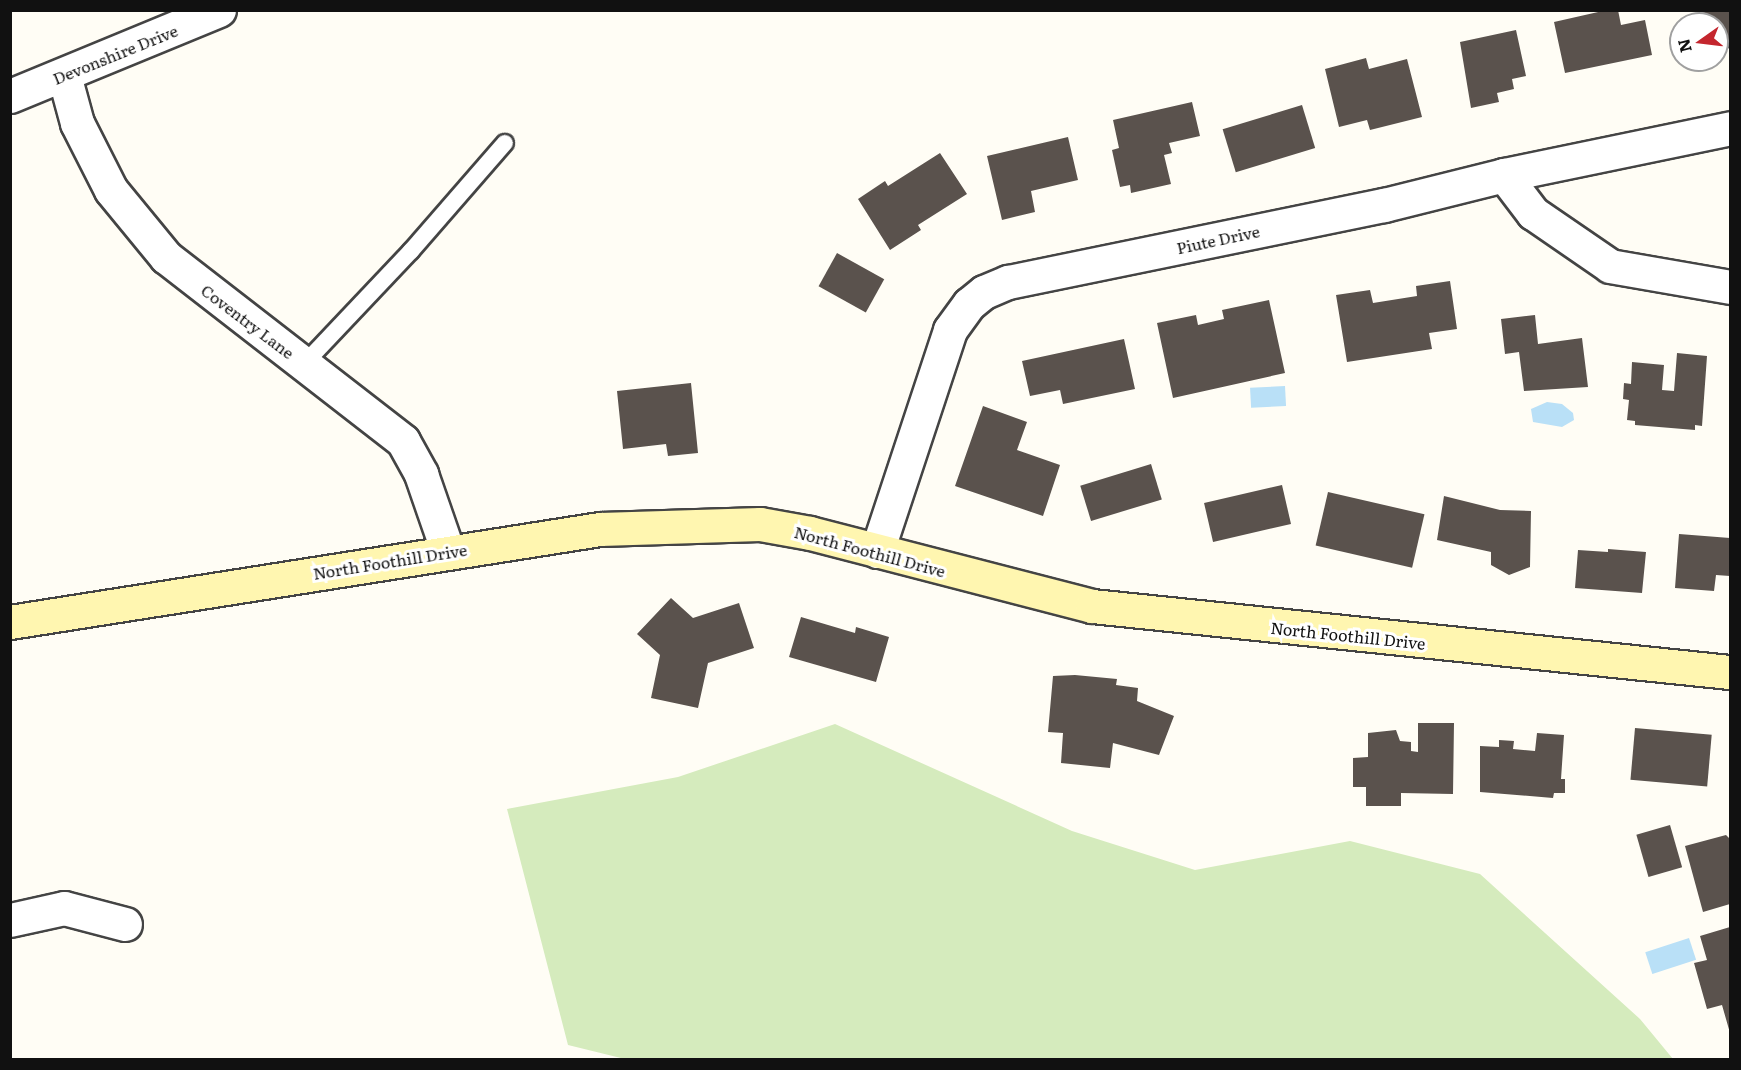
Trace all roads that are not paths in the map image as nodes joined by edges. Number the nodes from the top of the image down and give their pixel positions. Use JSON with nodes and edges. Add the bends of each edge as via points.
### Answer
{"nodes":[{"id":1,"x":219,"y":10,"type":"edge"},
{"id":2,"x":64,"y":75,"type":"junction"},
{"id":3,"x":10,"y":96,"type":"edge"},
{"id":4,"x":1731,"y":128,"type":"edge"},
{"id":5,"x":505,"y":143,"type":"dead end"},
{"id":6,"x":1504,"y":175,"type":"junction"},
{"id":7,"x":1731,"y":287,"type":"edge"},
{"id":8,"x":305,"y":363,"type":"junction"},
{"id":9,"x":877,"y":551,"type":"junction"},
{"id":10,"x":448,"y":552,"type":"junction"},
{"id":11,"x":10,"y":622,"type":"edge"},
{"id":12,"x":1731,"y":672,"type":"edge"},
{"id":13,"x":10,"y":920,"type":"edge"},
{"id":14,"x":125,"y":924,"type":"dead end"}],
"edges":[{"from":1,"to":2,"type":"street","name":"Devonshire Drive"},
{"from":2,"to":3,"type":"street","name":"Devonshire Drive"},
{"from":2,"to":8,"type":"street","name":"Coventry Lane","via":[[77,123],[111,190],[166,257]]},
{"from":4,"to":6,"type":"street","name":"Piute Drive"},
{"from":5,"to":8,"type":"lane","via":[[404,260]]},
{"from":6,"to":7,"type":"street","via":[[1533,213],[1610,266]]},
{"from":6,"to":9,"type":"street","name":"Piute Drive","via":[[1384,205],[1008,282],[984,292],[969,304],[950,330]]},
{"from":8,"to":10,"type":"street","name":"Coventry Lane","via":[[403,441],[421,474]]},
{"from":9,"to":10,"type":"street","name":"North Foothill Drive","via":[[760,524],[600,529]]},
{"from":9,"to":12,"type":"street","name":"North Foothill Drive","via":[[1092,606]]},
{"from":10,"to":11,"type":"street","name":"North Foothill Drive"},
{"from":13,"to":14,"type":"street","via":[[64,908]]}]}
